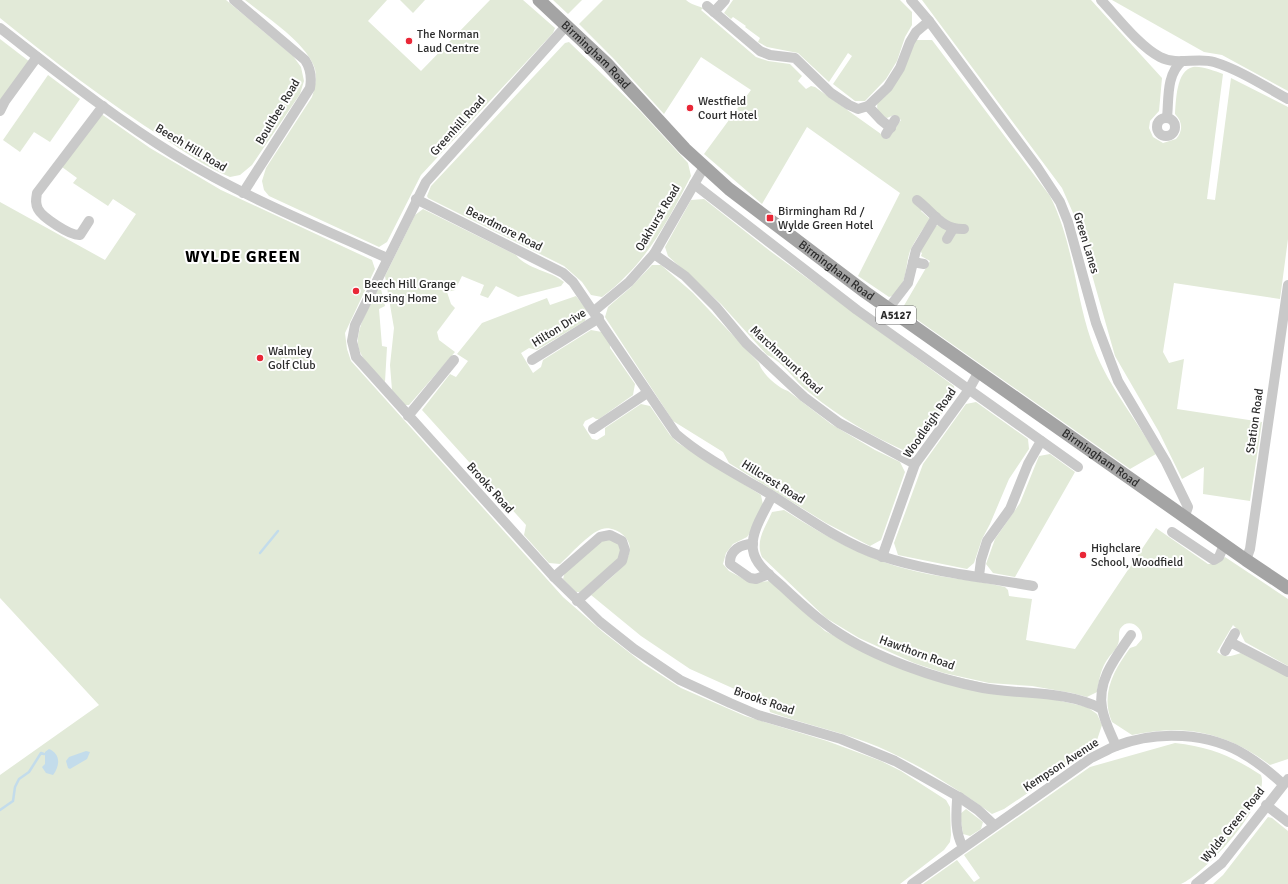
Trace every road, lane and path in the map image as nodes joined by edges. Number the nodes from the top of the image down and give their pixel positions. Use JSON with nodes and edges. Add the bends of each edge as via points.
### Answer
{"nodes":[{"id":1,"x":234,"y":0,"type":"edge"},
{"id":2,"x":539,"y":0,"type":"edge"},
{"id":3,"x":726,"y":0,"type":"edge"},
{"id":4,"x":912,"y":0,"type":"edge"},
{"id":5,"x":1101,"y":0,"type":"edge"},
{"id":6,"x":929,"y":21,"type":"junction"},
{"id":7,"x":567,"y":25,"type":"junction"},
{"id":8,"x":0,"y":28,"type":"edge"},
{"id":9,"x":1154,"y":53,"type":"junction"},
{"id":10,"x":37,"y":57,"type":"junction"},
{"id":11,"x":1182,"y":61,"type":"junction"},
{"id":12,"x":1170,"y":80,"type":"junction"},
{"id":13,"x":1288,"y":99,"type":"edge"},
{"id":14,"x":103,"y":106,"type":"junction"},
{"id":15,"x":868,"y":106,"type":"junction"},
{"id":16,"x":0,"y":111,"type":"edge"},
{"id":17,"x":1167,"y":118,"type":"dead end"},
{"id":18,"x":891,"y":127,"type":"dead end"},
{"id":19,"x":704,"y":167,"type":"junction"},
{"id":20,"x":694,"y":184,"type":"junction"},
{"id":21,"x":243,"y":193,"type":"junction"},
{"id":22,"x":416,"y":199,"type":"junction"},
{"id":23,"x":917,"y":200,"type":"dead end"},
{"id":24,"x":936,"y":218,"type":"junction"},
{"id":25,"x":89,"y":221,"type":"dead end"},
{"id":26,"x":964,"y":228,"type":"dead end"},
{"id":27,"x":953,"y":229,"type":"junction"},
{"id":28,"x":947,"y":239,"type":"dead end"},
{"id":29,"x":654,"y":254,"type":"junction"},
{"id":30,"x":388,"y":258,"type":"junction"},
{"id":31,"x":913,"y":262,"type":"junction"},
{"id":32,"x":924,"y":264,"type":"dead end"},
{"id":33,"x":1288,"y":285,"type":"edge"},
{"id":34,"x":577,"y":287,"type":"joint"},
{"id":35,"x":888,"y":309,"type":"junction"},
{"id":36,"x":596,"y":314,"type":"junction"},
{"id":37,"x":454,"y":360,"type":"dead end"},
{"id":38,"x":532,"y":360,"type":"dead end"},
{"id":39,"x":978,"y":373,"type":"junction"},
{"id":40,"x":968,"y":391,"type":"junction"},
{"id":41,"x":647,"y":393,"type":"junction"},
{"id":42,"x":408,"y":416,"type":"junction"},
{"id":43,"x":593,"y":429,"type":"dead end"},
{"id":44,"x":1041,"y":441,"type":"junction"},
{"id":45,"x":915,"y":464,"type":"junction"},
{"id":46,"x":1078,"y":467,"type":"dead end"},
{"id":47,"x":772,"y":496,"type":"junction"},
{"id":48,"x":1184,"y":518,"type":"junction"},
{"id":49,"x":1172,"y":532,"type":"dead end"},
{"id":50,"x":753,"y":544,"type":"junction"},
{"id":51,"x":1224,"y":546,"type":"junction"},
{"id":52,"x":882,"y":556,"type":"junction"},
{"id":53,"x":1246,"y":560,"type":"junction"},
{"id":54,"x":769,"y":574,"type":"junction"},
{"id":55,"x":979,"y":576,"type":"junction"},
{"id":56,"x":554,"y":577,"type":"junction"},
{"id":57,"x":1033,"y":586,"type":"dead end"},
{"id":58,"x":1288,"y":588,"type":"edge"},
{"id":59,"x":577,"y":601,"type":"junction"},
{"id":60,"x":1131,"y":635,"type":"dead end"},
{"id":61,"x":1230,"y":642,"type":"dead end"},
{"id":62,"x":1288,"y":672,"type":"edge"},
{"id":63,"x":1102,"y":709,"type":"junction"},
{"id":64,"x":1116,"y":746,"type":"junction"},
{"id":65,"x":1286,"y":782,"type":"edge"},
{"id":66,"x":959,"y":797,"type":"junction"},
{"id":67,"x":1266,"y":805,"type":"junction"},
{"id":68,"x":1288,"y":822,"type":"edge"},
{"id":69,"x":994,"y":825,"type":"junction"},
{"id":70,"x":963,"y":847,"type":"junction"},
{"id":71,"x":912,"y":884,"type":"edge"},
{"id":72,"x":1196,"y":884,"type":"edge"}],
"edges":[{"from":1,"to":21,"type":"street","name":"Boultbee Road","via":[[305,60],[309,66],[311,80],[310,88]]},
{"from":2,"to":7,"type":"main road","name":"Birmingham Road","number":"A5127"},
{"from":3,"to":15,"type":"street","via":[[711,9],[760,51],[795,58],[831,93],[854,108]]},
{"from":4,"to":6,"type":"street","name":"Green Lanes"},
{"from":5,"to":9,"type":"street"},
{"from":6,"to":15,"type":"street","via":[[916,32],[894,78]]},
{"from":6,"to":48,"type":"street","name":"Green Lanes","via":[[1060,202],[1096,323],[1118,381],[1177,482],[1188,507]]},
{"from":7,"to":19,"type":"main road","name":"Birmingham Road","number":"A5127"},
{"from":7,"to":22,"type":"street","name":"Greenhill Road","via":[[426,182]]},
{"from":8,"to":10,"type":"street","name":"Beech Hill Road"},
{"from":9,"to":11,"type":"street","via":[[1164,59]]},
{"from":9,"to":12,"type":"street"},
{"from":10,"to":14,"type":"street","name":"Beech Hill Road"},
{"from":10,"to":16,"type":"street"},
{"from":11,"to":12,"type":"street"},
{"from":11,"to":13,"type":"street","via":[[1214,62]]},
{"from":12,"to":17,"type":"street"},
{"from":14,"to":21,"type":"street","name":"Beech Hill Road","via":[[174,155]]},
{"from":14,"to":25,"type":"street","via":[[37,193],[35,200],[38,210],[67,233],[80,235]]},
{"from":15,"to":18,"type":"street","via":[[880,120]]},
{"from":19,"to":20,"type":"street","name":"Oakhurst Road"},
{"from":19,"to":35,"type":"main road","name":"Birmingham Road","number":"A5127","via":[[764,216]]},
{"from":20,"to":29,"type":"street","name":"Oakhurst Road"},
{"from":20,"to":40,"type":"street","name":"Birmingham Road"},
{"from":21,"to":30,"type":"street","name":"Beech Hill Road"},
{"from":22,"to":30,"type":"street","name":"Greenhill Road"},
{"from":22,"to":34,"type":"street","name":"Beardmore Road","via":[[563,274]]},
{"from":23,"to":24,"type":"street"},
{"from":24,"to":27,"type":"street"},
{"from":24,"to":31,"type":"street","via":[[916,250]]},
{"from":26,"to":27,"type":"street"},
{"from":27,"to":28,"type":"street"},
{"from":29,"to":36,"type":"street","name":"Oakhurst Road"},
{"from":29,"to":45,"type":"street","name":"Marchmount Road","via":[[685,276],[716,307],[746,343],[804,397],[839,423]]},
{"from":30,"to":42,"type":"street","name":"Brooks Road","via":[[354,325],[352,341],[359,362]]},
{"from":31,"to":32,"type":"street"},
{"from":31,"to":35,"type":"street","via":[[908,283]]},
{"from":33,"to":53,"type":"street","name":"Station Road","via":[[1250,549]]},
{"from":34,"to":36,"type":"street","name":"Hillcrest Road"},
{"from":35,"to":39,"type":"main road","name":"Birmingham Road","number":"A5127"},
{"from":36,"to":38,"type":"street","name":"Hilton Drive"},
{"from":36,"to":41,"type":"street","name":"Hillcrest Road"},
{"from":37,"to":42,"type":"street"},
{"from":39,"to":40,"type":"street","name":"Woodleigh Road"},
{"from":39,"to":48,"type":"main road","name":"Birmingham Road","number":"A5127"},
{"from":40,"to":44,"type":"street","name":"Birmingham Road"},
{"from":40,"to":45,"type":"street","name":"Woodleigh Road"},
{"from":41,"to":43,"type":"street"},
{"from":41,"to":47,"type":"street","name":"Hillcrest Road","via":[[676,434],[685,442]]},
{"from":42,"to":56,"type":"street","name":"Brooks Road"},
{"from":44,"to":46,"type":"street","name":"Birmingham Road"},
{"from":44,"to":55,"type":"street","via":[[1028,464],[1010,509],[987,541]]},
{"from":45,"to":52,"type":"street","name":"Woodleigh Road"},
{"from":47,"to":50,"type":"street"},
{"from":47,"to":52,"type":"street","name":"Hillcrest Road","via":[[825,529]]},
{"from":48,"to":51,"type":"main road","name":"Birmingham Road","number":"A5127"},
{"from":49,"to":51,"type":"street","via":[[1214,560],[1219,558]]},
{"from":50,"to":54,"type":"street","name":"Hawthorn Road","via":[[754,556]]},
{"from":50,"to":54,"type":"street","via":[[744,544],[732,552],[730,564],[750,578],[756,579]]},
{"from":51,"to":53,"type":"main road","name":"Birmingham Road","number":"A5127"},
{"from":52,"to":55,"type":"street","name":"Hillcrest Road","via":[[930,568]]},
{"from":53,"to":58,"type":"main road","name":"Birmingham Road","number":"A5127"},
{"from":54,"to":63,"type":"street","name":"Hawthorn Road","via":[[834,630],[869,649],[920,671],[984,688],[1072,698]]},
{"from":55,"to":57,"type":"street","name":"Hillcrest Road"},
{"from":56,"to":59,"type":"street","name":"Brooks Road"},
{"from":56,"to":59,"type":"street","via":[[600,537],[610,535],[622,541],[625,550],[622,560]]},
{"from":59,"to":66,"type":"street","name":"Brooks Road","via":[[623,640],[680,680],[758,715],[867,749],[895,761]]},
{"from":60,"to":63,"type":"street","via":[[1106,676]]},
{"from":61,"to":62,"type":"street"},
{"from":63,"to":64,"type":"street"},
{"from":64,"to":65,"type":"street","name":"Kempson Avenue","via":[[1161,736],[1196,738],[1246,755]]},
{"from":64,"to":69,"type":"street","name":"Kempson Avenue","via":[[1092,758]]},
{"from":65,"to":67,"type":"street","name":"Wylde Green Road"},
{"from":66,"to":69,"type":"street","name":"Brooks Road"},
{"from":66,"to":70,"type":"street","via":[[956,827],[958,839]]},
{"from":67,"to":68,"type":"street"},
{"from":67,"to":72,"type":"street","name":"Wylde Green Road","via":[[1222,863]]},
{"from":69,"to":70,"type":"street","name":"Kempson Avenue"},
{"from":70,"to":71,"type":"street","name":"Kempson Avenue"}]}
